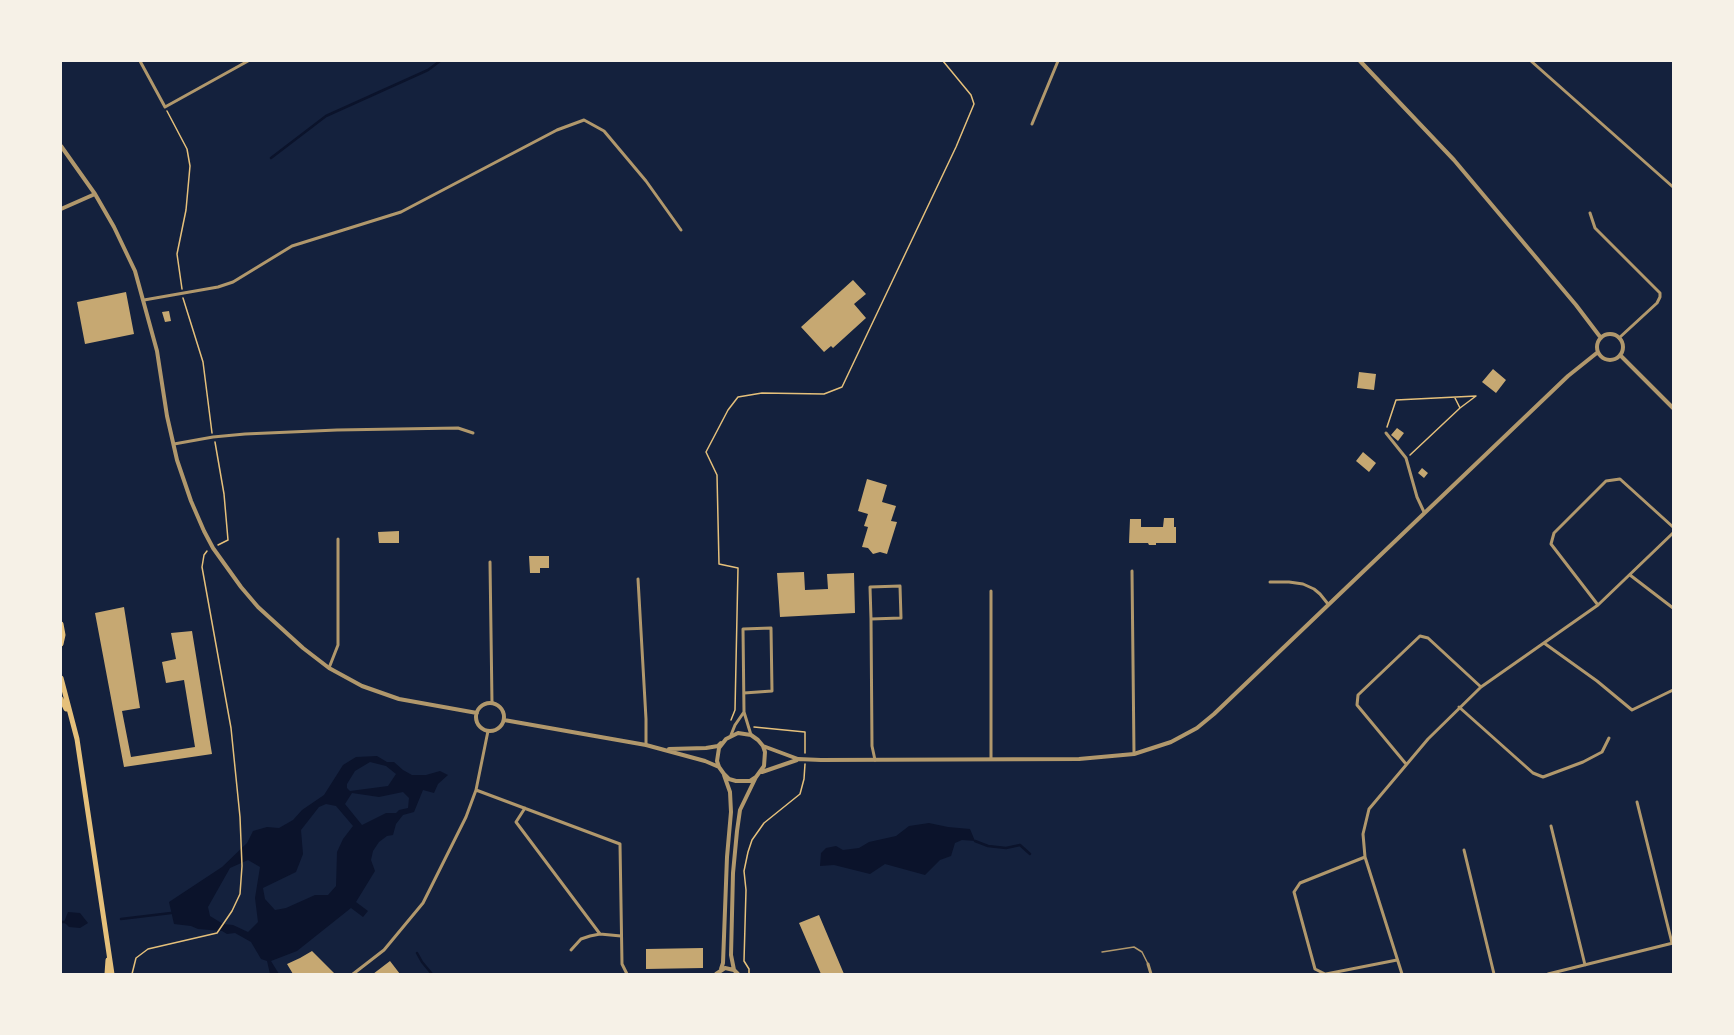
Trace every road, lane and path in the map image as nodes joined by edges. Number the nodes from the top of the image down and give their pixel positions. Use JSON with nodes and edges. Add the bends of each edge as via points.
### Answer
{"nodes":[{"id":1,"x":140,"y":61,"type":"edge"},
{"id":2,"x":248,"y":61,"type":"edge"},
{"id":3,"x":943,"y":61,"type":"edge"},
{"id":4,"x":1058,"y":61,"type":"edge"},
{"id":5,"x":1360,"y":61,"type":"edge"},
{"id":6,"x":1531,"y":61,"type":"edge"},
{"id":7,"x":165,"y":107,"type":"junction"},
{"id":8,"x":1032,"y":124,"type":"dead end"},
{"id":9,"x":61,"y":146,"type":"edge"},
{"id":10,"x":1673,"y":187,"type":"edge"},
{"id":11,"x":95,"y":194,"type":"junction"},
{"id":12,"x":61,"y":209,"type":"edge"},
{"id":13,"x":1590,"y":213,"type":"dead end"},
{"id":14,"x":681,"y":230,"type":"dead end"},
{"id":15,"x":182,"y":293,"type":"junction"},
{"id":16,"x":144,"y":300,"type":"junction"},
{"id":17,"x":1601,"y":338,"type":"junction"},
{"id":18,"x":1619,"y":338,"type":"junction"},
{"id":19,"x":1598,"y":352,"type":"junction"},
{"id":20,"x":1620,"y":355,"type":"junction"},
{"id":21,"x":1455,"y":398,"type":"junction"},
{"id":22,"x":1460,"y":408,"type":"junction"},
{"id":23,"x":1673,"y":408,"type":"edge"},
{"id":24,"x":473,"y":433,"type":"dead end"},
{"id":25,"x":1386,"y":433,"type":"joint"},
{"id":26,"x":213,"y":437,"type":"junction"},
{"id":27,"x":174,"y":444,"type":"junction"},
{"id":28,"x":1406,"y":458,"type":"junction"},
{"id":29,"x":1424,"y":512,"type":"junction"},
{"id":30,"x":1673,"y":527,"type":"edge"},
{"id":31,"x":1673,"y":533,"type":"edge"},
{"id":32,"x":338,"y":539,"type":"dead end"},
{"id":33,"x":213,"y":548,"type":"junction"},
{"id":34,"x":490,"y":562,"type":"dead end"},
{"id":35,"x":1132,"y":571,"type":"dead end"},
{"id":36,"x":1630,"y":575,"type":"junction"},
{"id":37,"x":638,"y":579,"type":"dead end"},
{"id":38,"x":1270,"y":582,"type":"dead end"},
{"id":39,"x":991,"y":591,"type":"dead end"},
{"id":40,"x":1328,"y":604,"type":"junction"},
{"id":41,"x":1598,"y":605,"type":"junction"},
{"id":42,"x":1673,"y":608,"type":"edge"},
{"id":43,"x":871,"y":619,"type":"junction"},
{"id":44,"x":61,"y":624,"type":"edge"},
{"id":45,"x":1544,"y":643,"type":"junction"},
{"id":46,"x":61,"y":644,"type":"edge"},
{"id":47,"x":329,"y":668,"type":"junction"},
{"id":48,"x":61,"y":678,"type":"edge"},
{"id":49,"x":1481,"y":687,"type":"junction"},
{"id":50,"x":1673,"y":690,"type":"edge"},
{"id":51,"x":744,"y":693,"type":"junction"},
{"id":52,"x":61,"y":699,"type":"edge"},
{"id":53,"x":492,"y":703,"type":"junction"},
{"id":54,"x":1459,"y":707,"type":"junction"},
{"id":55,"x":744,"y":712,"type":"junction"},
{"id":56,"x":476,"y":713,"type":"junction"},
{"id":57,"x":71,"y":717,"type":"junction"},
{"id":58,"x":504,"y":720,"type":"junction"},
{"id":59,"x":731,"y":721,"type":"dead end"},
{"id":60,"x":748,"y":727,"type":"junction"},
{"id":61,"x":488,"y":731,"type":"junction"},
{"id":62,"x":751,"y":735,"type":"junction"},
{"id":63,"x":731,"y":736,"type":"junction"},
{"id":64,"x":1609,"y":738,"type":"dead end"},
{"id":65,"x":723,"y":742,"type":"junction"},
{"id":66,"x":646,"y":745,"type":"junction"},
{"id":67,"x":763,"y":746,"type":"junction"},
{"id":68,"x":664,"y":749,"type":"junction"},
{"id":69,"x":805,"y":753,"type":"dead end"},
{"id":70,"x":1134,"y":754,"type":"junction"},
{"id":71,"x":991,"y":758,"type":"junction"},
{"id":72,"x":798,"y":759,"type":"junction"},
{"id":73,"x":875,"y":760,"type":"junction"},
{"id":74,"x":805,"y":763,"type":"dead end"},
{"id":75,"x":1406,"y":764,"type":"junction"},
{"id":76,"x":719,"y":768,"type":"junction"},
{"id":77,"x":761,"y":772,"type":"junction"},
{"id":78,"x":724,"y":774,"type":"junction"},
{"id":79,"x":756,"y":777,"type":"junction"},
{"id":80,"x":476,"y":790,"type":"junction"},
{"id":81,"x":1637,"y":802,"type":"dead end"},
{"id":82,"x":525,"y":808,"type":"junction"},
{"id":83,"x":1550,"y":826,"type":"dead end"},
{"id":84,"x":1464,"y":850,"type":"dead end"},
{"id":85,"x":1365,"y":857,"type":"junction"},
{"id":86,"x":600,"y":934,"type":"junction"},
{"id":87,"x":621,"y":936,"type":"junction"},
{"id":88,"x":1672,"y":943,"type":"edge"},
{"id":89,"x":108,"y":949,"type":"junction"},
{"id":90,"x":571,"y":950,"type":"dead end"},
{"id":91,"x":1102,"y":952,"type":"dead end"},
{"id":92,"x":1397,"y":960,"type":"junction"},
{"id":93,"x":1148,"y":964,"type":"joint"},
{"id":94,"x":1584,"y":965,"type":"junction"},
{"id":95,"x":721,"y":969,"type":"junction"},
{"id":96,"x":734,"y":970,"type":"junction"},
{"id":97,"x":107,"y":974,"type":"edge"},
{"id":98,"x":112,"y":974,"type":"edge"},
{"id":99,"x":132,"y":974,"type":"edge"},
{"id":100,"x":353,"y":974,"type":"edge"},
{"id":101,"x":627,"y":974,"type":"edge"},
{"id":102,"x":716,"y":974,"type":"edge"},
{"id":103,"x":738,"y":974,"type":"edge"},
{"id":104,"x":749,"y":974,"type":"edge"},
{"id":105,"x":1151,"y":974,"type":"edge"},
{"id":106,"x":1325,"y":974,"type":"edge"},
{"id":107,"x":1402,"y":974,"type":"edge"},
{"id":108,"x":1494,"y":974,"type":"edge"},
{"id":109,"x":1548,"y":974,"type":"edge"}],
"edges":[{"from":1,"to":7,"type":"street"},
{"from":2,"to":7,"type":"street"},
{"from":3,"to":59,"type":"path","via":[[971,95],[974,104],[842,387],[824,394],[762,393],[738,397],[728,410],[706,452],[717,475],[719,564],[738,568],[735,710]]},
{"from":4,"to":8,"type":"street"},
{"from":5,"to":17,"type":"street","via":[[1454,160]]},
{"from":6,"to":10,"type":"street"},
{"from":7,"to":15,"type":"path","via":[[187,149],[190,166],[178,254]]},
{"from":9,"to":11,"type":"street"},
{"from":11,"to":12,"type":"street"},
{"from":11,"to":16,"type":"street","via":[[120,237]]},
{"from":13,"to":18,"type":"street","via":[[1595,228],[1660,293],[1657,303]]},
{"from":14,"to":15,"type":"street","via":[[646,181],[604,131],[584,120],[557,130],[401,212],[292,246],[223,285]]},
{"from":15,"to":16,"type":"street"},
{"from":15,"to":26,"type":"path","via":[[203,362]]},
{"from":16,"to":27,"type":"street","via":[[157,351]]},
{"from":17,"to":18,"type":"street","via":[[1608,334]]},
{"from":17,"to":19,"type":"street","via":[[1597,345]]},
{"from":18,"to":20,"type":"street","via":[[1623,348]]},
{"from":19,"to":20,"type":"street","via":[[1608,360]]},
{"from":19,"to":29,"type":"street","via":[[1568,376]]},
{"from":20,"to":23,"type":"street"},
{"from":21,"to":22,"type":"path"},
{"from":21,"to":22,"type":"path","via":[[1476,396]]},
{"from":21,"to":25,"type":"path","via":[[1396,400]]},
{"from":22,"to":28,"type":"path"},
{"from":24,"to":26,"type":"street","via":[[458,428],[416,428]]},
{"from":25,"to":28,"type":"street"},
{"from":26,"to":27,"type":"street"},
{"from":26,"to":33,"type":"path","via":[[217,447],[224,494],[228,540]]},
{"from":27,"to":33,"type":"street","via":[[191,501]]},
{"from":28,"to":29,"type":"street"},
{"from":29,"to":40,"type":"street"},
{"from":30,"to":41,"type":"street","via":[[1620,479],[1606,481],[1554,533],[1551,544]]},
{"from":31,"to":36,"type":"street"},
{"from":32,"to":47,"type":"street","via":[[338,645]]},
{"from":33,"to":47,"type":"street","via":[[258,607]]},
{"from":33,"to":99,"type":"path","via":[[204,555],[202,567],[231,728],[241,840],[240,894],[217,934],[148,949],[136,958]]},
{"from":34,"to":53,"type":"street"},
{"from":35,"to":70,"type":"street"},
{"from":36,"to":41,"type":"street"},
{"from":36,"to":42,"type":"street"},
{"from":37,"to":66,"type":"street"},
{"from":38,"to":40,"type":"street","via":[[1303,584],[1314,589]]},
{"from":39,"to":71,"type":"street"},
{"from":40,"to":70,"type":"street","via":[[1197,728],[1171,742]]},
{"from":41,"to":45,"type":"street"},
{"from":43,"to":43,"type":"street","via":[[870,587],[900,586],[901,618]]},
{"from":43,"to":73,"type":"street","via":[[872,746]]},
{"from":44,"to":46,"type":"highway"},
{"from":45,"to":49,"type":"street"},
{"from":45,"to":50,"type":"street","via":[[1632,710]]},
{"from":47,"to":56,"type":"street","via":[[362,686],[399,699]]},
{"from":48,"to":57,"type":"highway"},
{"from":49,"to":54,"type":"street"},
{"from":49,"to":75,"type":"street","via":[[1428,638],[1420,636],[1358,695],[1357,705]]},
{"from":51,"to":51,"type":"street","via":[[743,629],[771,628],[772,691]]},
{"from":51,"to":55,"type":"street"},
{"from":52,"to":57,"type":"highway"},
{"from":53,"to":56,"type":"street","via":[[481,706]]},
{"from":53,"to":58,"type":"street","via":[[500,707]]},
{"from":54,"to":64,"type":"street","via":[[1533,774],[1543,777],[1602,752]]},
{"from":54,"to":75,"type":"street"},
{"from":55,"to":60,"type":"street"},
{"from":55,"to":63,"type":"street"},
{"from":56,"to":61,"type":"street","via":[[478,725]]},
{"from":57,"to":89,"type":"highway","via":[[77,739]]},
{"from":58,"to":61,"type":"street","via":[[500,727]]},
{"from":58,"to":66,"type":"street"},
{"from":60,"to":62,"type":"street"},
{"from":60,"to":69,"type":"path","via":[[805,732]]},
{"from":61,"to":80,"type":"street"},
{"from":62,"to":63,"type":"street","via":[[745,733]]},
{"from":62,"to":67,"type":"street"},
{"from":63,"to":65,"type":"street"},
{"from":65,"to":68,"type":"street","via":[[718,746],[706,748]]},
{"from":65,"to":76,"type":"street","via":[[717,754]]},
{"from":66,"to":68,"type":"street"},
{"from":67,"to":72,"type":"street"},
{"from":67,"to":77,"type":"street","via":[[766,759]]},
{"from":68,"to":76,"type":"street","via":[[705,761]]},
{"from":70,"to":71,"type":"street","via":[[1078,759]]},
{"from":71,"to":73,"type":"street"},
{"from":72,"to":73,"type":"street"},
{"from":72,"to":77,"type":"street"},
{"from":74,"to":104,"type":"path","via":[[800,794],[764,823],[752,840],[748,852],[744,871],[744,961]]},
{"from":75,"to":85,"type":"street","via":[[1369,809],[1363,834]]},
{"from":76,"to":78,"type":"street"},
{"from":77,"to":79,"type":"street"},
{"from":78,"to":79,"type":"street","via":[[736,781],[750,781]]},
{"from":78,"to":95,"type":"street","via":[[730,792],[731,812]]},
{"from":79,"to":96,"type":"street","via":[[740,810],[737,831],[731,955]]},
{"from":80,"to":82,"type":"street"},
{"from":80,"to":100,"type":"street","via":[[466,817],[423,903],[384,950]]},
{"from":81,"to":88,"type":"street"},
{"from":82,"to":86,"type":"street","via":[[516,822]]},
{"from":82,"to":87,"type":"street","via":[[620,844]]},
{"from":83,"to":94,"type":"street"},
{"from":84,"to":108,"type":"street"},
{"from":85,"to":92,"type":"street"},
{"from":85,"to":106,"type":"street","via":[[1300,883],[1294,892],[1315,969]]},
{"from":86,"to":87,"type":"street"},
{"from":86,"to":90,"type":"street","via":[[581,939]]},
{"from":87,"to":101,"type":"street","via":[[622,964]]},
{"from":88,"to":94,"type":"street"},
{"from":89,"to":97,"type":"highway"},
{"from":89,"to":98,"type":"highway"},
{"from":91,"to":93,"type":"lane","via":[[1134,947],[1142,952]]},
{"from":92,"to":106,"type":"street"},
{"from":92,"to":107,"type":"street"},
{"from":93,"to":105,"type":"street"},
{"from":94,"to":109,"type":"street"},
{"from":95,"to":96,"type":"street"},
{"from":95,"to":102,"type":"street"},
{"from":96,"to":103,"type":"street"}]}
